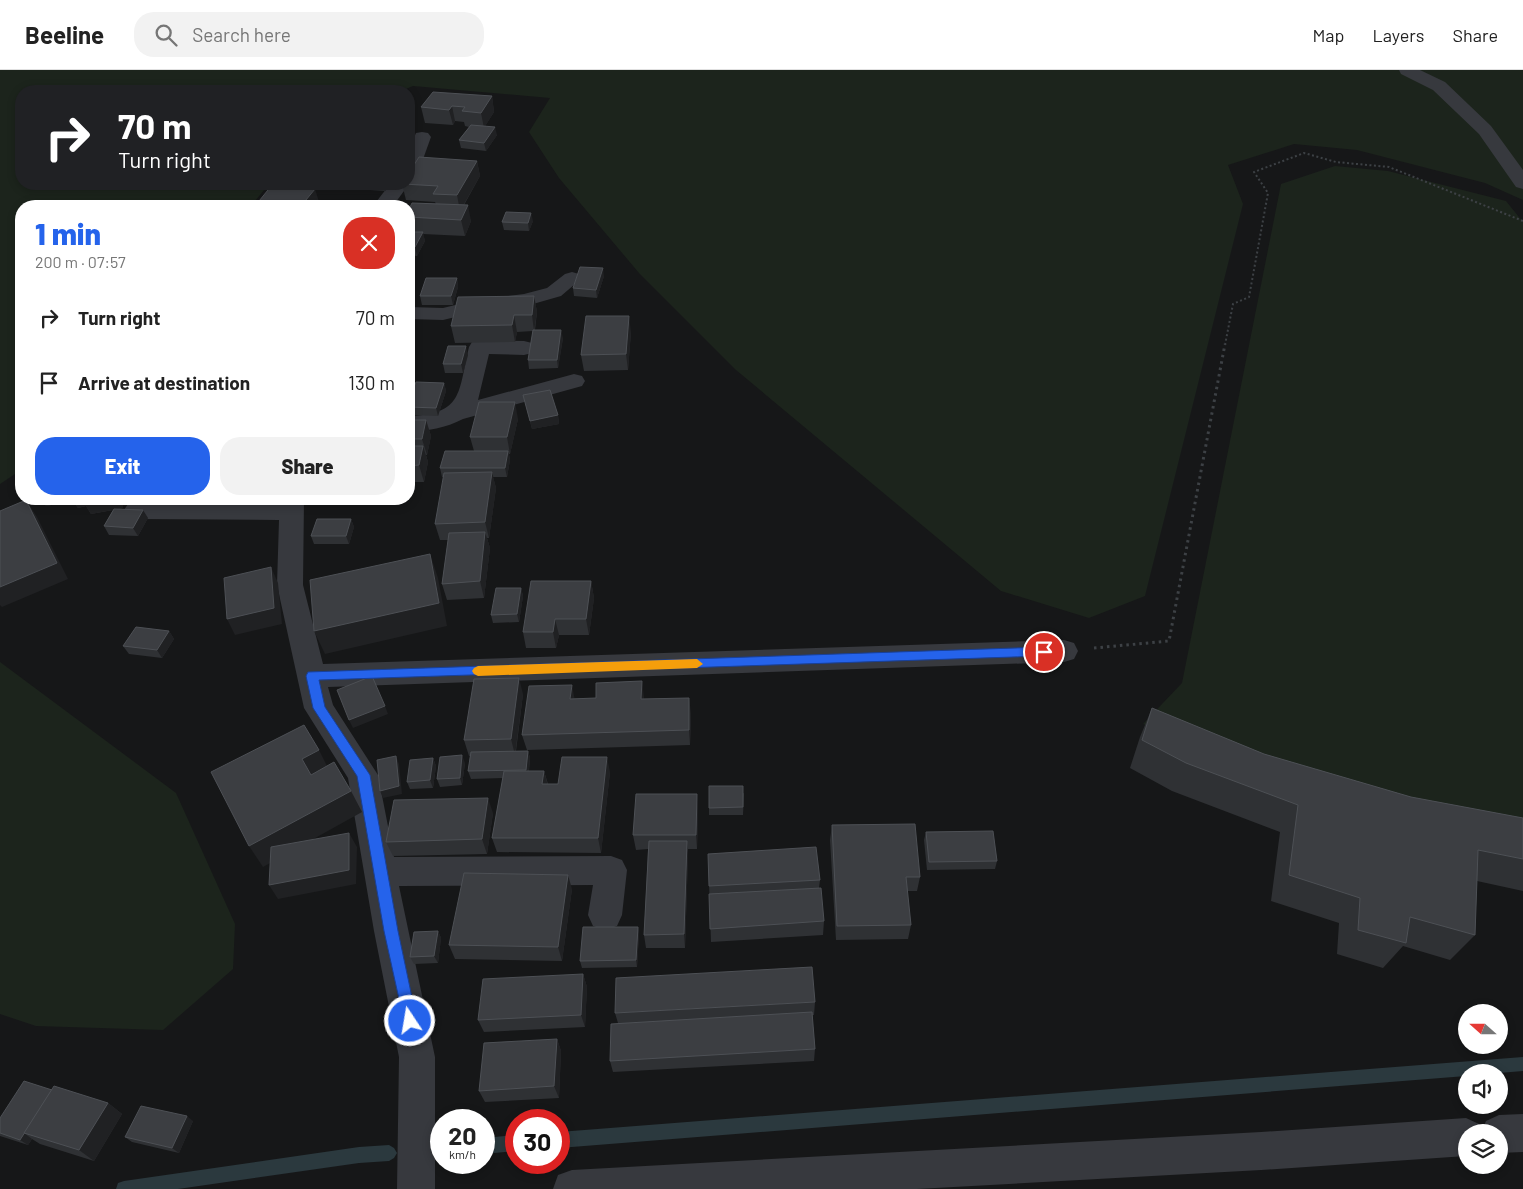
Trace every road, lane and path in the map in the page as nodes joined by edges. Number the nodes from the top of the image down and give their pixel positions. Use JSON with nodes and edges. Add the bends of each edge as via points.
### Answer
{"nodes":[{"id":1,"x":1407,"y":70,"type":"edge"},
{"id":2,"x":422,"y":137,"type":"dead end"},
{"id":3,"x":415,"y":156,"type":"edge"},
{"id":4,"x":1523,"y":183,"type":"edge"},
{"id":5,"x":395,"y":190,"type":"edge"},
{"id":6,"x":387,"y":200,"type":"edge"},
{"id":7,"x":1523,"y":220,"type":"edge"},
{"id":8,"x":572,"y":278,"type":"dead end"},
{"id":9,"x":415,"y":313,"type":"edge"},
{"id":10,"x":524,"y":348,"type":"dead end"},
{"id":11,"x":574,"y":381,"type":"dead end"},
{"id":12,"x":453,"y":415,"type":"junction"},
{"id":13,"x":415,"y":424,"type":"edge"},
{"id":14,"x":291,"y":505,"type":"edge"},
{"id":15,"x":137,"y":510,"type":"edge"},
{"id":16,"x":1064,"y":651,"type":"joint"},
{"id":17,"x":312,"y":676,"type":"junction"},
{"id":18,"x":380,"y":872,"type":"junction"},
{"id":19,"x":605,"y":915,"type":"dead end"},
{"id":20,"x":1523,"y":1132,"type":"edge"},
{"id":21,"x":1508,"y":1133,"type":"edge"},
{"id":22,"x":1458,"y":1137,"type":"edge"},
{"id":23,"x":416,"y":1189,"type":"edge"},
{"id":24,"x":572,"y":1189,"type":"edge"}],
"edges":[{"from":1,"to":4,"type":"street","via":[[1439,86],[1485,130]]},
{"from":2,"to":3,"type":"street"},
{"from":5,"to":6,"type":"street"},
{"from":7,"to":16,"type":"path","via":[[1389,167],[1336,162],[1304,153],[1254,172],[1268,193],[1249,297],[1233,304],[1169,640]]},
{"from":8,"to":9,"type":"street","via":[[554,292],[526,300],[443,314]]},
{"from":10,"to":12,"type":"street","via":[[480,347],[464,404]]},
{"from":11,"to":12,"type":"street"},
{"from":12,"to":13,"type":"street","via":[[426,424]]},
{"from":14,"to":15,"type":"street"},
{"from":14,"to":17,"type":"street","via":[[290,585]]},
{"from":16,"to":17,"type":"street"},
{"from":17,"to":18,"type":"street","via":[[319,708],[363,775]]},
{"from":18,"to":19,"type":"street","via":[[612,870]]},
{"from":18,"to":23,"type":"street","via":[[417,1057]]},
{"from":20,"to":21,"type":"street"},
{"from":22,"to":24,"type":"street","via":[[1261,1151]]}]}
